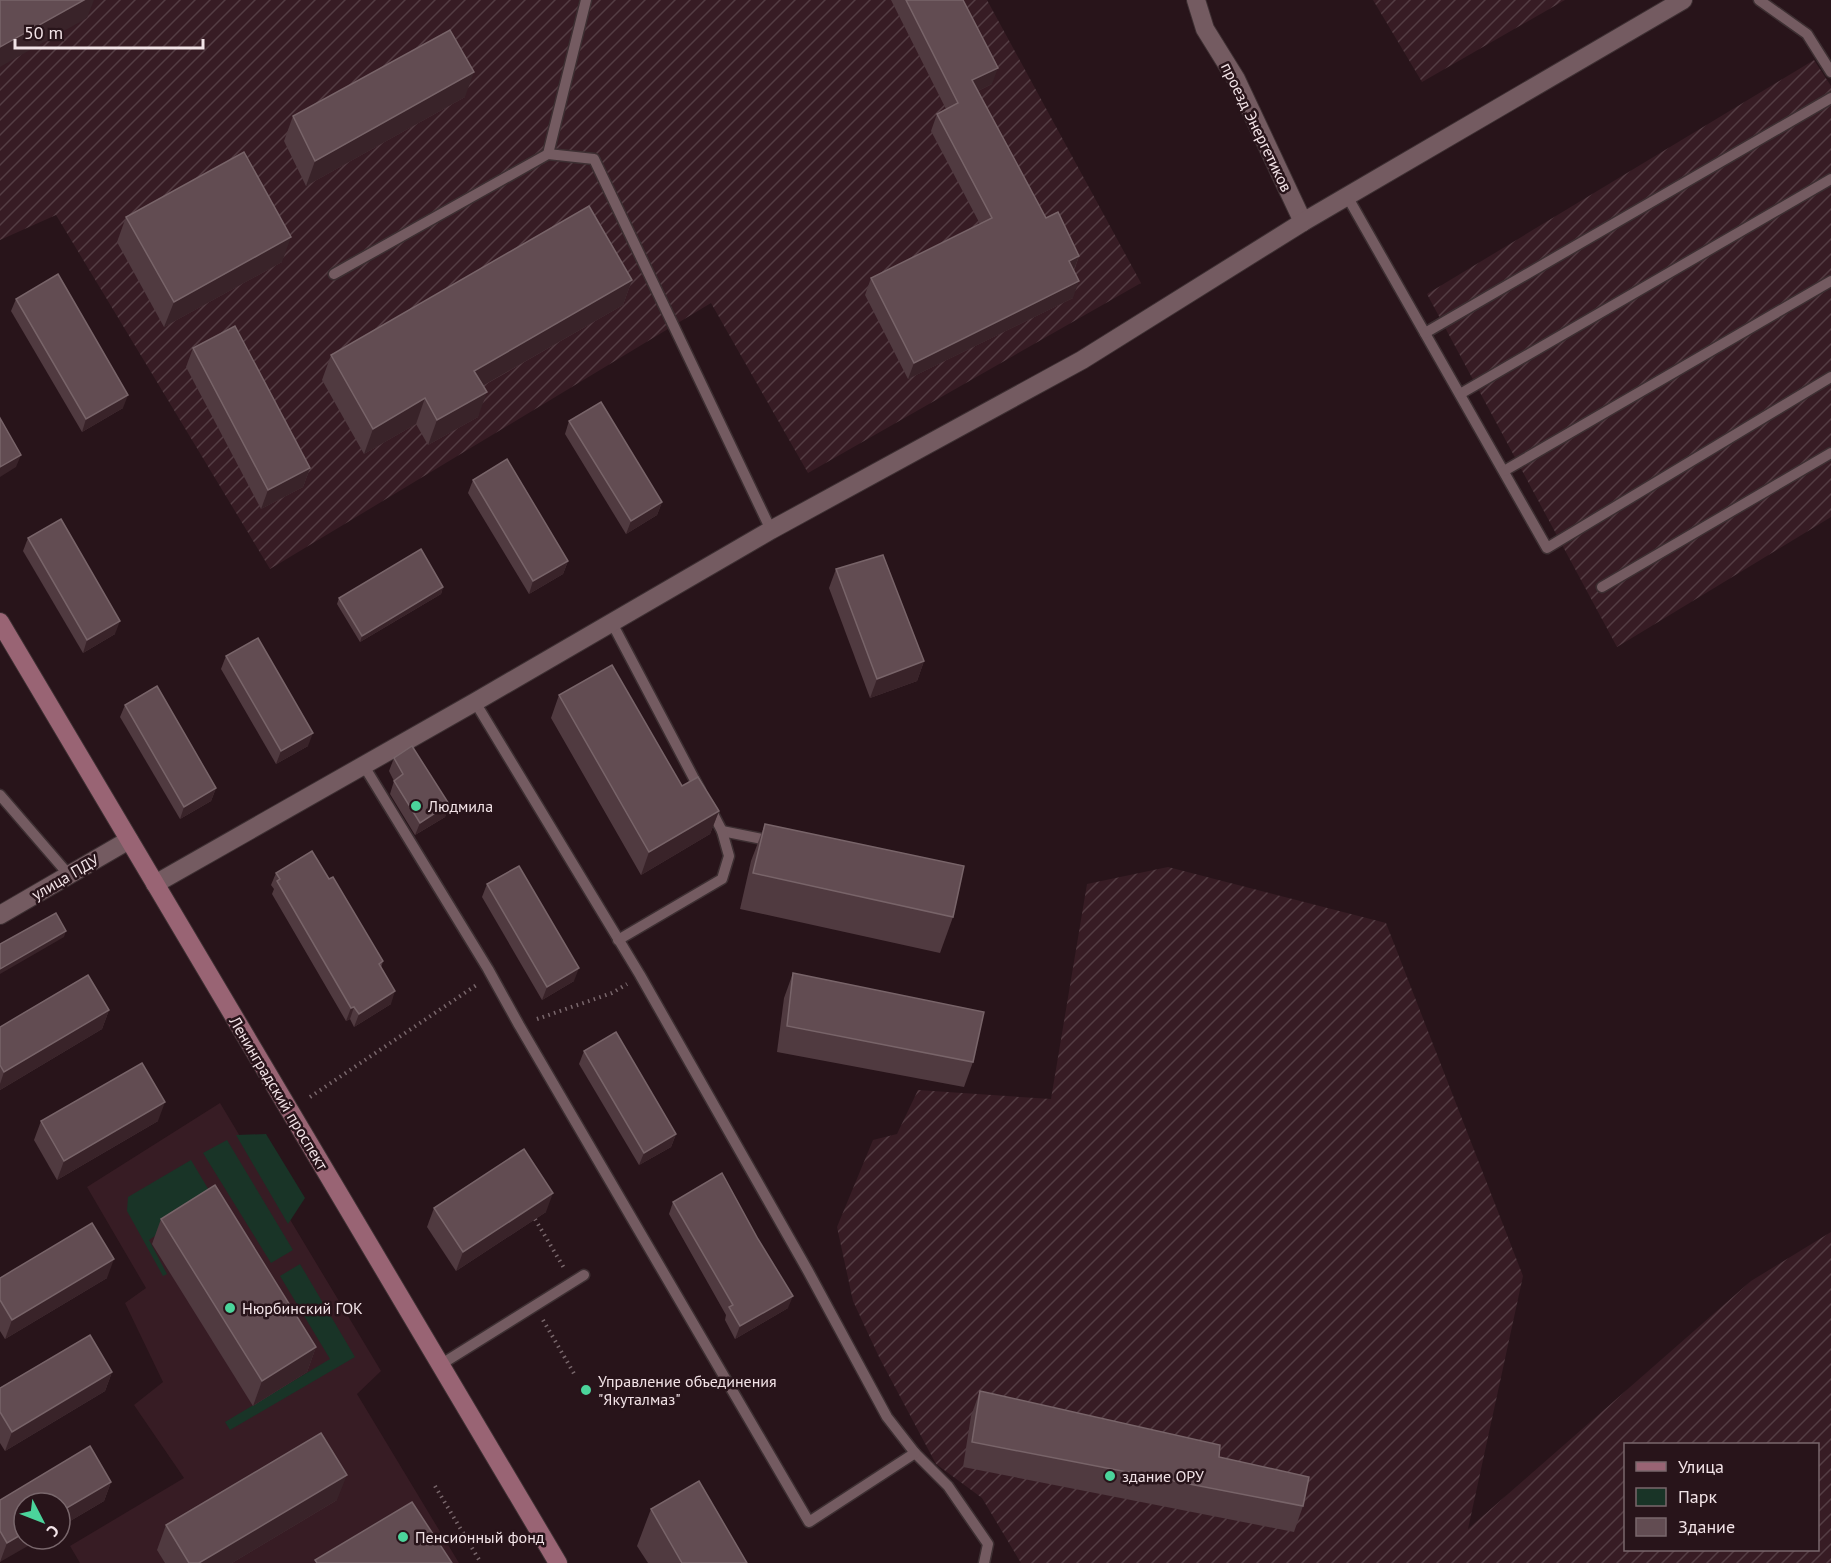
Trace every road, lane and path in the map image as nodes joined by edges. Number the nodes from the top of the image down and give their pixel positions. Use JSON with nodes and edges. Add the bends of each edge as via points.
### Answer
{"nodes":[{"id":1,"x":586,"y":0,"type":"edge"},
{"id":2,"x":1196,"y":0,"type":"edge"},
{"id":3,"x":1683,"y":0,"type":"edge"},
{"id":4,"x":1759,"y":0,"type":"edge"},
{"id":5,"x":1831,"y":72,"type":"edge"},
{"id":6,"x":1831,"y":98,"type":"edge"},
{"id":7,"x":548,"y":154,"type":"junction"},
{"id":8,"x":1831,"y":179,"type":"edge"},
{"id":9,"x":1347,"y":196,"type":"junction"},
{"id":10,"x":1303,"y":222,"type":"junction"},
{"id":11,"x":334,"y":274,"type":"dead end"},
{"id":12,"x":1831,"y":281,"type":"edge"},
{"id":13,"x":1425,"y":333,"type":"junction"},
{"id":14,"x":1831,"y":377,"type":"edge"},
{"id":15,"x":1460,"y":394,"type":"junction"},
{"id":16,"x":1831,"y":453,"type":"edge"},
{"id":17,"x":1503,"y":471,"type":"junction"},
{"id":18,"x":771,"y":530,"type":"junction"},
{"id":19,"x":1602,"y":587,"type":"dead end"},
{"id":20,"x":0,"y":622,"type":"edge"},
{"id":21,"x":612,"y":623,"type":"junction"},
{"id":22,"x":476,"y":702,"type":"junction"},
{"id":23,"x":364,"y":766,"type":"junction"},
{"id":24,"x":0,"y":795,"type":"edge"},
{"id":25,"x":722,"y":831,"type":"junction"},
{"id":26,"x":129,"y":840,"type":"junction"},
{"id":27,"x":778,"y":842,"type":"edge"},
{"id":28,"x":69,"y":875,"type":"junction"},
{"id":29,"x":155,"y":884,"type":"junction"},
{"id":30,"x":0,"y":915,"type":"edge"},
{"id":31,"x":618,"y":940,"type":"junction"},
{"id":32,"x":486,"y":992,"type":"dead end"},
{"id":33,"x":612,"y":993,"type":"dead end"},
{"id":34,"x":519,"y":1025,"type":"junction"},
{"id":35,"x":310,"y":1097,"type":"dead end"},
{"id":36,"x":536,"y":1219,"type":"edge"},
{"id":37,"x":584,"y":1275,"type":"dead end"},
{"id":38,"x":572,"y":1283,"type":"junction"},
{"id":39,"x":535,"y":1306,"type":"junction"},
{"id":40,"x":440,"y":1365,"type":"junction"},
{"id":41,"x":576,"y":1377,"type":"dead end"},
{"id":42,"x":915,"y":1453,"type":"junction"},
{"id":43,"x":435,"y":1486,"type":"dead end"},
{"id":44,"x":481,"y":1563,"type":"edge"},
{"id":45,"x":558,"y":1563,"type":"edge"},
{"id":46,"x":984,"y":1563,"type":"edge"}],
"edges":[{"from":1,"to":7,"type":"lane"},
{"from":2,"to":10,"type":"street","name":"проезд Энергетиков","via":[[1205,29],[1236,80]]},
{"from":3,"to":9,"type":"street"},
{"from":4,"to":5,"type":"lane","via":[[1807,34]]},
{"from":6,"to":13,"type":"lane"},
{"from":7,"to":11,"type":"lane"},
{"from":7,"to":18,"type":"lane","via":[[594,159]]},
{"from":8,"to":15,"type":"lane"},
{"from":9,"to":10,"type":"street"},
{"from":9,"to":13,"type":"lane"},
{"from":10,"to":18,"type":"street","via":[[1082,360]]},
{"from":12,"to":17,"type":"lane"},
{"from":13,"to":15,"type":"lane"},
{"from":14,"to":17,"type":"lane","via":[[1547,548]]},
{"from":15,"to":17,"type":"lane"},
{"from":16,"to":19,"type":"lane"},
{"from":18,"to":21,"type":"street"},
{"from":20,"to":26,"type":"main road","name":"Ленинградский проспект"},
{"from":21,"to":22,"type":"street"},
{"from":21,"to":25,"type":"lane"},
{"from":22,"to":23,"type":"street"},
{"from":22,"to":31,"type":"lane"},
{"from":23,"to":29,"type":"street"},
{"from":23,"to":34,"type":"lane"},
{"from":24,"to":28,"type":"lane"},
{"from":25,"to":27,"type":"lane"},
{"from":25,"to":31,"type":"lane","via":[[729,856],[722,879]]},
{"from":26,"to":28,"type":"street","name":"улица ПДУ"},
{"from":26,"to":29,"type":"main road","name":"Ленинградский проспект"},
{"from":28,"to":30,"type":"street","name":"улица ПДУ"},
{"from":29,"to":40,"type":"main road","name":"Ленинградский проспект"},
{"from":31,"to":42,"type":"lane","via":[[887,1417]]},
{"from":32,"to":35,"type":"path","via":[[477,984]]},
{"from":33,"to":34,"type":"path"},
{"from":34,"to":42,"type":"lane","via":[[809,1522]]},
{"from":36,"to":38,"type":"path"},
{"from":37,"to":38,"type":"lane"},
{"from":38,"to":39,"type":"lane"},
{"from":39,"to":40,"type":"lane"},
{"from":39,"to":41,"type":"path"},
{"from":40,"to":45,"type":"main road","name":"Ленинградский проспект"},
{"from":42,"to":46,"type":"lane","via":[[948,1486],[988,1544]]},
{"from":43,"to":44,"type":"path"}]}
